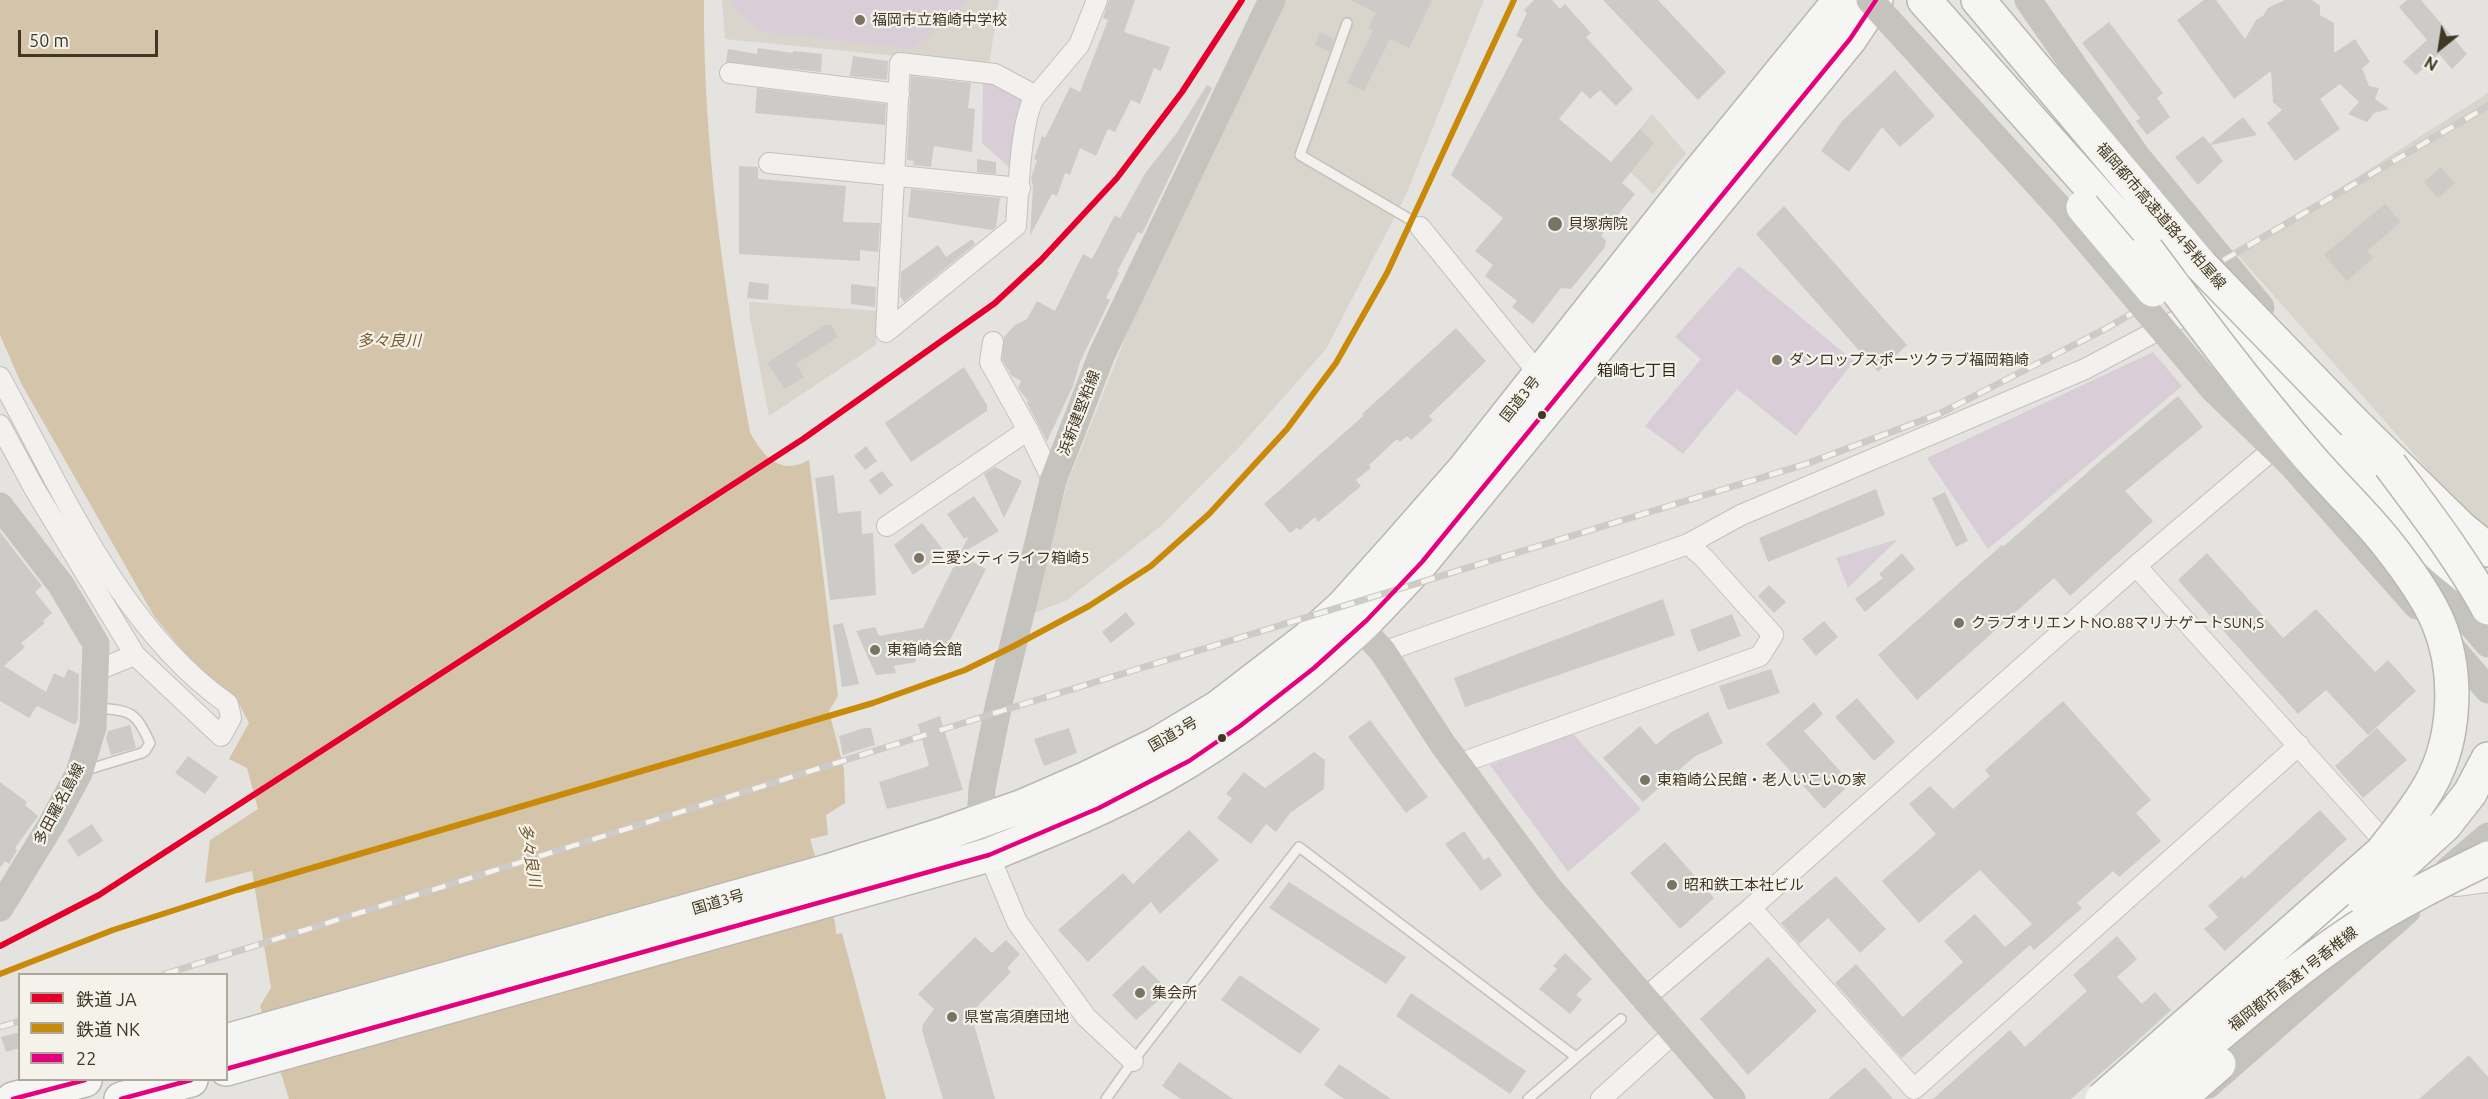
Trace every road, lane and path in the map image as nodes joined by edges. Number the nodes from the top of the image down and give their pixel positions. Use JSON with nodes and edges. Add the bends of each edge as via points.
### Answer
{"nodes":[{"id":1,"x":1097,"y":0,"type":"edge"},
{"id":2,"x":1272,"y":0,"type":"edge"},
{"id":3,"x":1840,"y":0,"type":"edge"},
{"id":4,"x":1870,"y":0,"type":"edge"},
{"id":5,"x":1876,"y":0,"type":"edge"},
{"id":6,"x":1907,"y":0,"type":"edge"},
{"id":7,"x":1924,"y":0,"type":"edge"},
{"id":8,"x":1939,"y":0,"type":"edge"},
{"id":9,"x":1973,"y":0,"type":"edge"},
{"id":10,"x":1978,"y":0,"type":"edge"},
{"id":11,"x":2001,"y":0,"type":"edge"},
{"id":12,"x":2028,"y":0,"type":"edge"},
{"id":13,"x":1347,"y":23,"type":"dead end"},
{"id":14,"x":730,"y":74,"type":"dead end"},
{"id":15,"x":898,"y":94,"type":"junction"},
{"id":16,"x":1036,"y":96,"type":"junction"},
{"id":17,"x":2136,"y":155,"type":"junction"},
{"id":18,"x":769,"y":163,"type":"dead end"},
{"id":19,"x":893,"y":175,"type":"junction"},
{"id":20,"x":1020,"y":188,"type":"junction"},
{"id":21,"x":1419,"y":227,"type":"joint"},
{"id":22,"x":2147,"y":250,"type":"junction"},
{"id":23,"x":2200,"y":308,"type":"junction"},
{"id":24,"x":993,"y":342,"type":"dead end"},
{"id":25,"x":1539,"y":374,"type":"junction"},
{"id":26,"x":0,"y":377,"type":"edge"},
{"id":27,"x":2354,"y":423,"type":"junction"},
{"id":28,"x":0,"y":425,"type":"edge"},
{"id":29,"x":2301,"y":425,"type":"junction"},
{"id":30,"x":1028,"y":430,"type":"junction"},
{"id":31,"x":2290,"y":463,"type":"junction"},
{"id":32,"x":2378,"y":466,"type":"junction"},
{"id":33,"x":1053,"y":481,"type":"junction"},
{"id":34,"x":2396,"y":487,"type":"junction"},
{"id":35,"x":0,"y":506,"type":"edge"},
{"id":36,"x":887,"y":526,"type":"dead end"},
{"id":37,"x":1688,"y":544,"type":"junction"},
{"id":38,"x":2488,"y":550,"type":"edge"},
{"id":39,"x":2488,"y":560,"type":"edge"},
{"id":40,"x":2136,"y":566,"type":"junction"},
{"id":41,"x":2488,"y":593,"type":"edge"},
{"id":42,"x":2488,"y":608,"type":"edge"},
{"id":43,"x":1352,"y":616,"type":"junction"},
{"id":44,"x":2488,"y":644,"type":"edge"},
{"id":45,"x":1383,"y":652,"type":"junction"},
{"id":46,"x":135,"y":655,"type":"junction"},
{"id":47,"x":95,"y":671,"type":"junction"},
{"id":48,"x":2486,"y":690,"type":"edge"},
{"id":49,"x":95,"y":708,"type":"junction"},
{"id":50,"x":2298,"y":745,"type":"junction"},
{"id":51,"x":2488,"y":759,"type":"edge"},
{"id":52,"x":1458,"y":764,"type":"junction"},
{"id":53,"x":78,"y":773,"type":"junction"},
{"id":54,"x":2488,"y":774,"type":"edge"},
{"id":55,"x":2488,"y":798,"type":"edge"},
{"id":56,"x":2461,"y":817,"type":"junction"},
{"id":57,"x":980,"y":820,"type":"junction"},
{"id":58,"x":2488,"y":836,"type":"edge"},
{"id":59,"x":989,"y":855,"type":"junction"},
{"id":60,"x":2488,"y":858,"type":"edge"},
{"id":61,"x":2401,"y":861,"type":"junction"},
{"id":62,"x":2488,"y":862,"type":"edge"},
{"id":63,"x":2445,"y":879,"type":"junction"},
{"id":64,"x":2488,"y":882,"type":"edge"},
{"id":65,"x":836,"y":883,"type":"junction"},
{"id":66,"x":2,"y":900,"type":"edge"},
{"id":67,"x":1751,"y":908,"type":"junction"},
{"id":68,"x":1644,"y":998,"type":"junction"},
{"id":69,"x":1622,"y":1019,"type":"dead end"},
{"id":70,"x":1674,"y":1033,"type":"junction"},
{"id":71,"x":228,"y":1041,"type":"edge"},
{"id":72,"x":266,"y":1045,"type":"junction"},
{"id":73,"x":1576,"y":1057,"type":"junction"},
{"id":74,"x":1133,"y":1061,"type":"junction"},
{"id":75,"x":228,"y":1068,"type":"edge"},
{"id":76,"x":81,"y":1081,"type":"edge"},
{"id":77,"x":171,"y":1089,"type":"edge"},
{"id":78,"x":1721,"y":1095,"type":"edge"},
{"id":79,"x":13,"y":1099,"type":"edge"},
{"id":80,"x":121,"y":1099,"type":"edge"},
{"id":81,"x":1106,"y":1099,"type":"edge"},
{"id":82,"x":1528,"y":1099,"type":"edge"},
{"id":83,"x":1601,"y":1099,"type":"edge"},
{"id":84,"x":2102,"y":1099,"type":"edge"},
{"id":85,"x":2129,"y":1099,"type":"edge"},
{"id":86,"x":2135,"y":1099,"type":"edge"},
{"id":87,"x":2141,"y":1099,"type":"edge"},
{"id":88,"x":2179,"y":1099,"type":"edge"},
{"id":89,"x":2193,"y":1099,"type":"edge"}],
"edges":[{"from":1,"to":16,"type":"street","via":[[1079,45]]},
{"from":2,"to":33,"type":"street","name":"浜新建堅粕線","via":[[1102,354]]},
{"from":3,"to":25,"type":"highway","name":"国道3号"},
{"from":4,"to":31,"type":"street","bridge":true,"via":[[2065,214],[2213,389]]},
{"from":5,"to":43,"type":"highway","name":"国道3号","via":[[1850,39],[1422,562]]},
{"from":6,"to":31,"type":"highway","bridge":true,"via":[[2228,377]]},
{"from":7,"to":22,"type":"highway"},
{"from":8,"to":23,"type":"street","via":[[2053,129]]},
{"from":9,"to":32,"type":"street","via":[[2219,292]]},
{"from":10,"to":27,"type":"highway","name":"福岡都市高速道路4号粕屋線","bridge":true,"via":[[2200,264]]},
{"from":11,"to":17,"type":"highway"},
{"from":12,"to":17,"type":"street"},
{"from":13,"to":21,"type":"lane","via":[[1300,155]]},
{"from":14,"to":15,"type":"street"},
{"from":15,"to":16,"type":"street","via":[[900,63],[995,74]]},
{"from":15,"to":19,"type":"street"},
{"from":16,"to":20,"type":"street","via":[[1025,127]]},
{"from":17,"to":32,"type":"street","via":[[2341,406]]},
{"from":18,"to":19,"type":"street"},
{"from":19,"to":20,"type":"street"},
{"from":19,"to":20,"type":"street","via":[[886,332],[1016,226]]},
{"from":21,"to":25,"type":"street"},
{"from":22,"to":41,"type":"highway","bridge":true,"via":[[2254,355],[2400,519],[2436,554]]},
{"from":22,"to":84,"type":"highway","bridge":true,"via":[[2238,369],[2309,457],[2386,542],[2416,584],[2438,623],[2450,677],[2452,710],[2448,742],[2431,784],[2382,852]]},
{"from":23,"to":29,"type":"street"},
{"from":23,"to":37,"type":"street","via":[[2085,369],[1741,515]]},
{"from":24,"to":30,"type":"street","via":[[990,362]]},
{"from":25,"to":43,"type":"highway","name":"国道3号"},
{"from":26,"to":46,"type":"street","via":[[104,567],[162,646],[228,704],[231,718],[220,736]]},
{"from":27,"to":38,"type":"highway"},
{"from":27,"to":42,"type":"highway","bridge":true,"via":[[2438,529]]},
{"from":28,"to":46,"type":"street"},
{"from":29,"to":40,"type":"street"},
{"from":29,"to":44,"type":"street"},
{"from":30,"to":33,"type":"street"},
{"from":30,"to":36,"type":"street"},
{"from":31,"to":48,"type":"street"},
{"from":32,"to":34,"type":"street"},
{"from":33,"to":57,"type":"street","name":"浜新建堅粕線","via":[[999,703],[982,788]]},
{"from":34,"to":39,"type":"street"},
{"from":34,"to":41,"type":"street"},
{"from":35,"to":47,"type":"street","name":"多田羅名島線","via":[[61,585],[96,645]]},
{"from":37,"to":45,"type":"street"},
{"from":37,"to":52,"type":"street","via":[[1773,636],[1761,656]]},
{"from":40,"to":50,"type":"street"},
{"from":40,"to":67,"type":"street"},
{"from":43,"to":45,"type":"street"},
{"from":43,"to":57,"type":"highway","name":"国道3号","via":[[1308,638],[1217,708],[1157,744],[1023,806]]},
{"from":43,"to":59,"type":"highway","name":"国道3号","via":[[1324,660],[1237,728],[1163,776]]},
{"from":45,"to":52,"type":"street"},
{"from":46,"to":47,"type":"street"},
{"from":47,"to":49,"type":"street","name":"多田羅名島線"},
{"from":49,"to":53,"type":"street","name":"多田羅名島線"},
{"from":49,"to":53,"type":"lane","via":[[130,714],[139,721],[150,743],[142,753]]},
{"from":50,"to":61,"type":"street"},
{"from":50,"to":67,"type":"street","via":[[1914,1089]]},
{"from":51,"to":86,"type":"highway","bridge":true,"via":[[2470,793],[2445,825]]},
{"from":52,"to":68,"type":"street","via":[[1548,887]]},
{"from":53,"to":66,"type":"street","name":"多田羅名島線","via":[[51,825]]},
{"from":54,"to":56,"type":"street"},
{"from":55,"to":56,"type":"street"},
{"from":56,"to":61,"type":"street"},
{"from":57,"to":59,"type":"street","name":"浜新建堅粕線"},
{"from":57,"to":65,"type":"highway","name":"国道3号"},
{"from":58,"to":63,"type":"street","via":[[2445,873]]},
{"from":59,"to":65,"type":"highway","name":"国道3号"},
{"from":59,"to":74,"type":"street","via":[[1017,922],[1086,1017]]},
{"from":60,"to":87,"type":"highway","name":"福岡都市高速1号香椎線","bridge":true,"via":[[2403,900],[2355,930]]},
{"from":61,"to":85,"type":"street"},
{"from":62,"to":88,"type":"highway","name":"福岡都市高速1号香椎線","bridge":true,"via":[[2395,916]]},
{"from":63,"to":64,"type":"street","via":[[2456,886]]},
{"from":63,"to":89,"type":"street"},
{"from":65,"to":72,"type":"highway","name":"国道3号"},
{"from":67,"to":68,"type":"street"},
{"from":68,"to":70,"type":"street"},
{"from":69,"to":73,"type":"lane"},
{"from":70,"to":78,"type":"street"},
{"from":70,"to":83,"type":"street"},
{"from":71,"to":72,"type":"highway","name":"国道3号"},
{"from":72,"to":75,"type":"highway","name":"国道3号"},
{"from":73,"to":74,"type":"lane","via":[[1299,847]]},
{"from":73,"to":82,"type":"lane"},
{"from":74,"to":81,"type":"lane"},
{"from":76,"to":79,"type":"highway"},
{"from":77,"to":80,"type":"highway"}]}
